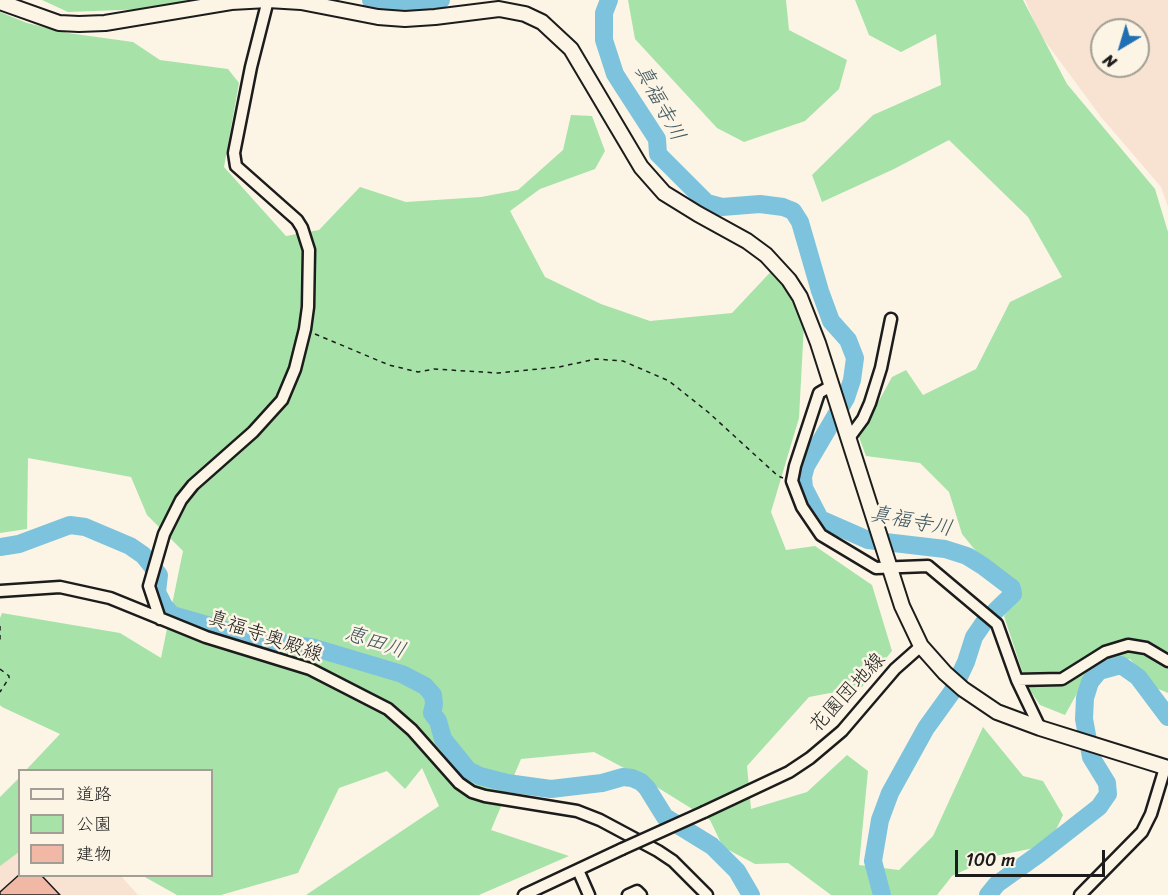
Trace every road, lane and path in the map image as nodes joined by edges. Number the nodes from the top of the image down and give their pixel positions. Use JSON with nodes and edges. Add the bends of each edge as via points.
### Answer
{"nodes":[{"id":1,"x":268,"y":0,"type":"edge"},
{"id":2,"x":301,"y":1,"type":"edge"},
{"id":3,"x":0,"y":2,"type":"edge"},
{"id":4,"x":891,"y":318,"type":"dead end"},
{"id":5,"x":304,"y":329,"type":"junction"},
{"id":6,"x":832,"y":390,"type":"junction"},
{"id":7,"x":848,"y":434,"type":"junction"},
{"id":8,"x":792,"y":481,"type":"junction"},
{"id":9,"x":888,"y":563,"type":"junction"},
{"id":10,"x":0,"y":591,"type":"edge"},
{"id":11,"x":160,"y":619,"type":"junction"},
{"id":12,"x":0,"y":626,"type":"edge"},
{"id":13,"x":0,"y":642,"type":"edge"},
{"id":14,"x":921,"y":646,"type":"junction"},
{"id":15,"x":1168,"y":661,"type":"edge"},
{"id":16,"x":0,"y":669,"type":"edge"},
{"id":17,"x":1017,"y":680,"type":"junction"},
{"id":18,"x":0,"y":692,"type":"edge"},
{"id":19,"x":1040,"y":728,"type":"junction"},
{"id":20,"x":1167,"y":768,"type":"edge"},
{"id":21,"x":578,"y":870,"type":"junction"},
{"id":22,"x":524,"y":895,"type":"edge"},
{"id":23,"x":589,"y":895,"type":"edge"},
{"id":24,"x":628,"y":895,"type":"edge"},
{"id":25,"x":641,"y":895,"type":"edge"},
{"id":26,"x":707,"y":895,"type":"edge"},
{"id":27,"x":1080,"y":895,"type":"edge"}],
"edges":[{"from":1,"to":2,"type":"main road"},
{"from":1,"to":3,"type":"main road","via":[[79,24],[59,23]]},
{"from":1,"to":5,"type":"street","via":[[234,153],[236,166],[302,228],[309,250]]},
{"from":2,"to":6,"type":"main road","via":[[378,17],[405,19],[499,9],[542,22],[571,48],[641,167],[664,193],[747,241],[789,280],[807,314]]},
{"from":4,"to":7,"type":"street","via":[[882,368],[870,403],[863,419]]},
{"from":5,"to":8,"type":"path","via":[[388,365],[418,372],[434,369],[498,373],[614,359],[669,381],[778,476]]},
{"from":5,"to":11,"type":"street","via":[[295,369],[282,400],[253,432],[193,485],[164,534],[149,586]]},
{"from":6,"to":7,"type":"main road"},
{"from":6,"to":8,"type":"street","via":[[819,393]]},
{"from":7,"to":9,"type":"main road"},
{"from":8,"to":9,"type":"street","via":[[802,507],[821,535],[876,568]]},
{"from":9,"to":14,"type":"main road"},
{"from":9,"to":17,"type":"street","via":[[928,566],[984,611],[997,624]]},
{"from":10,"to":11,"type":"street","name":"真福寺奥殿線","via":[[60,587],[110,598]]},
{"from":11,"to":26,"type":"street","name":"真福寺奥殿線","via":[[329,678],[388,709],[472,792],[567,808],[600,820],[673,861]]},
{"from":12,"to":13,"type":"path"},
{"from":14,"to":19,"type":"main road","via":[[963,689],[997,712]]},
{"from":14,"to":21,"type":"street","name":"花園団地線","bridge":true,"via":[[895,669],[842,730],[789,772]]},
{"from":15,"to":17,"type":"street","via":[[1146,648],[1128,645],[1106,652],[1062,679]]},
{"from":16,"to":18,"type":"path","via":[[9,678]]},
{"from":17,"to":19,"type":"street"},
{"from":19,"to":20,"type":"main road"},
{"from":20,"to":27,"type":"street","via":[[1142,832]]},
{"from":21,"to":22,"type":"street"},
{"from":21,"to":23,"type":"street"},
{"from":24,"to":25,"type":"street","via":[[637,891]]}]}
